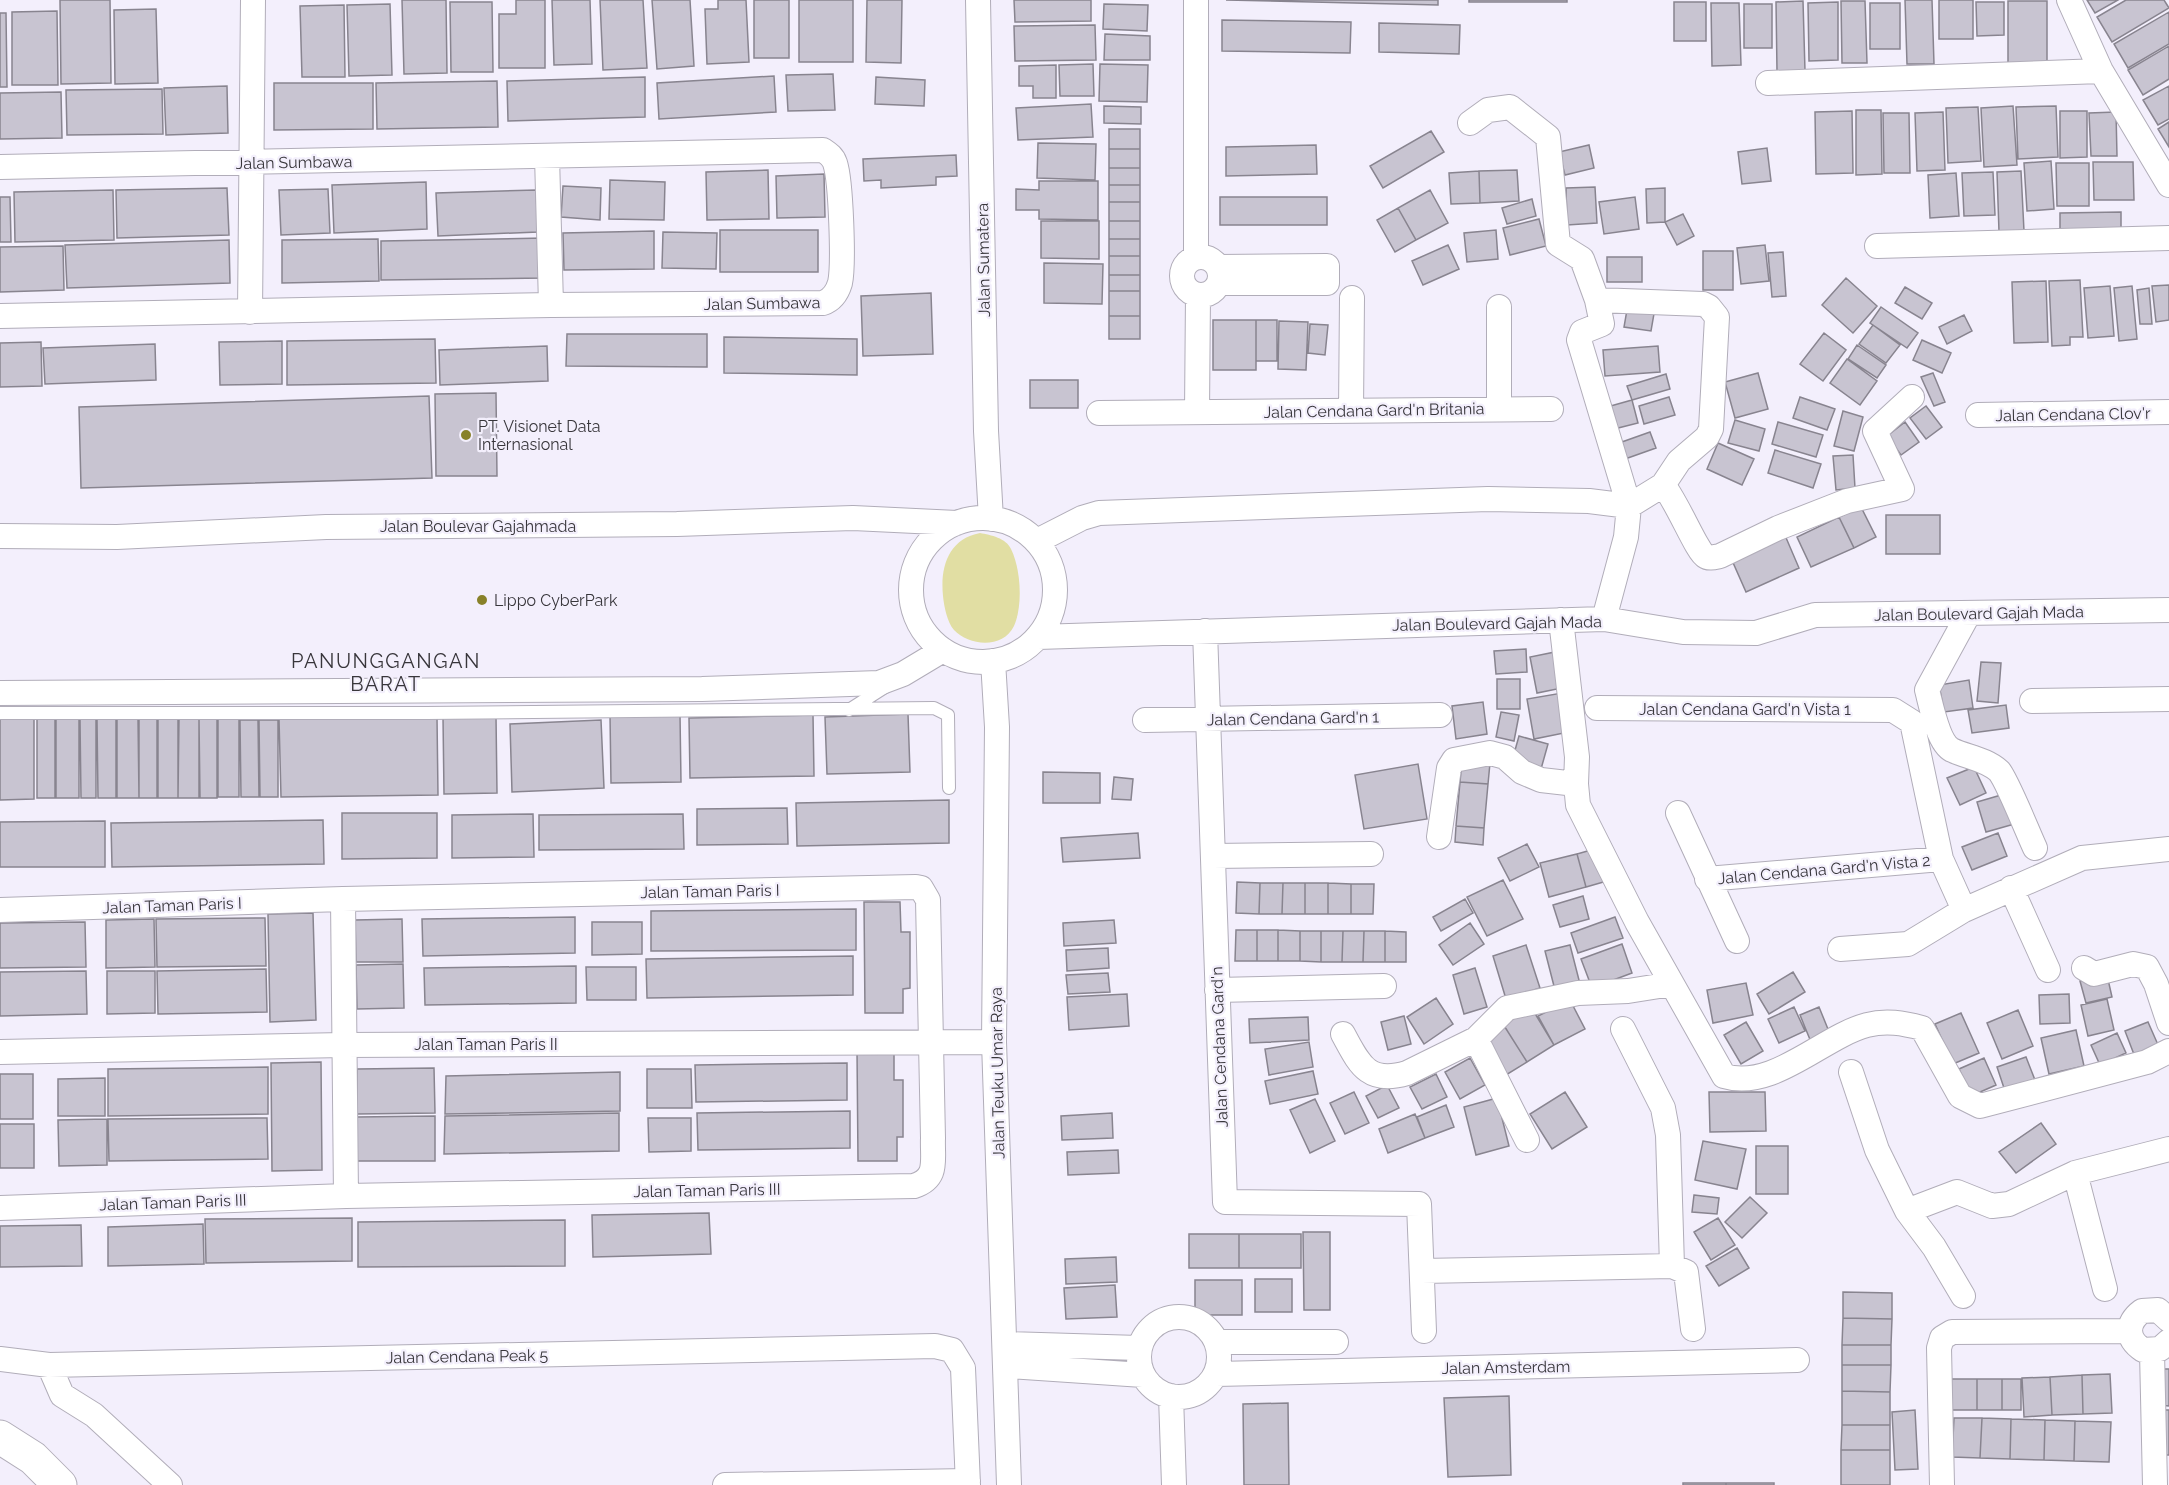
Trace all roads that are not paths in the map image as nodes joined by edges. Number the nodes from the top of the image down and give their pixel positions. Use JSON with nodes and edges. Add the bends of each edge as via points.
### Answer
{"nodes":[{"id":1,"x":254,"y":0,"type":"edge"},
{"id":2,"x":978,"y":0,"type":"edge"},
{"id":3,"x":1196,"y":0,"type":"edge"},
{"id":4,"x":2069,"y":0,"type":"edge"},
{"id":5,"x":2101,"y":71,"type":"junction"},
{"id":6,"x":1768,"y":83,"type":"dead end"},
{"id":7,"x":1470,"y":123,"type":"dead end"},
{"id":8,"x":547,"y":156,"type":"junction"},
{"id":9,"x":251,"y":164,"type":"junction"},
{"id":10,"x":0,"y":167,"type":"edge"},
{"id":11,"x":2169,"y":185,"type":"edge"},
{"id":12,"x":2169,"y":238,"type":"edge"},
{"id":13,"x":1877,"y":246,"type":"dead end"},
{"id":14,"x":1196,"y":257,"type":"junction"},
{"id":15,"x":1198,"y":295,"type":"junction"},
{"id":16,"x":1352,"y":298,"type":"dead end"},
{"id":17,"x":1597,"y":300,"type":"junction"},
{"id":18,"x":551,"y":305,"type":"junction"},
{"id":19,"x":1499,"y":308,"type":"dead end"},
{"id":20,"x":250,"y":312,"type":"junction"},
{"id":21,"x":0,"y":316,"type":"edge"},
{"id":22,"x":1912,"y":397,"type":"dead end"},
{"id":23,"x":1499,"y":409,"type":"junction"},
{"id":24,"x":1551,"y":409,"type":"dead end"},
{"id":25,"x":1351,"y":411,"type":"junction"},
{"id":26,"x":1197,"y":412,"type":"junction"},
{"id":27,"x":2169,"y":412,"type":"edge"},
{"id":28,"x":1100,"y":413,"type":"dead end"},
{"id":29,"x":1978,"y":415,"type":"dead end"},
{"id":30,"x":1664,"y":485,"type":"junction"},
{"id":31,"x":1629,"y":506,"type":"junction"},
{"id":32,"x":991,"y":519,"type":"junction"},
{"id":33,"x":957,"y":523,"type":"junction"},
{"id":34,"x":0,"y":536,"type":"edge"},
{"id":35,"x":1037,"y":542,"type":"junction"},
{"id":36,"x":2169,"y":610,"type":"edge"},
{"id":37,"x":1969,"y":613,"type":"junction"},
{"id":38,"x":1604,"y":619,"type":"junction"},
{"id":39,"x":1561,"y":620,"type":"junction"},
{"id":40,"x":1205,"y":631,"type":"junction"},
{"id":41,"x":1038,"y":637,"type":"junction"},
{"id":42,"x":943,"y":650,"type":"junction"},
{"id":43,"x":993,"y":661,"type":"junction"},
{"id":44,"x":903,"y":674,"type":"junction"},
{"id":45,"x":0,"y":693,"type":"edge"},
{"id":46,"x":2169,"y":699,"type":"edge"},
{"id":47,"x":2032,"y":701,"type":"dead end"},
{"id":48,"x":1598,"y":708,"type":"dead end"},
{"id":49,"x":849,"y":711,"type":"junction"},
{"id":50,"x":0,"y":713,"type":"edge"},
{"id":51,"x":1440,"y":715,"type":"dead end"},
{"id":52,"x":1208,"y":719,"type":"junction"},
{"id":53,"x":1145,"y":720,"type":"dead end"},
{"id":54,"x":1575,"y":784,"type":"junction"},
{"id":55,"x":949,"y":788,"type":"dead end"},
{"id":56,"x":1678,"y":813,"type":"dead end"},
{"id":57,"x":1439,"y":837,"type":"dead end"},
{"id":58,"x":2035,"y":848,"type":"dead end"},
{"id":59,"x":2169,"y":849,"type":"edge"},
{"id":60,"x":1371,"y":854,"type":"dead end"},
{"id":61,"x":1213,"y":856,"type":"junction"},
{"id":62,"x":1941,"y":859,"type":"junction"},
{"id":63,"x":1707,"y":879,"type":"junction"},
{"id":64,"x":2011,"y":888,"type":"junction"},
{"id":65,"x":343,"y":899,"type":"junction"},
{"id":66,"x":0,"y":910,"type":"edge"},
{"id":67,"x":1964,"y":910,"type":"junction"},
{"id":68,"x":1737,"y":941,"type":"dead end"},
{"id":69,"x":1840,"y":949,"type":"dead end"},
{"id":70,"x":2084,"y":968,"type":"dead end"},
{"id":71,"x":2048,"y":970,"type":"dead end"},
{"id":72,"x":1672,"y":984,"type":"junction"},
{"id":73,"x":1384,"y":986,"type":"dead end"},
{"id":74,"x":1218,"y":990,"type":"junction"},
{"id":75,"x":2169,"y":1023,"type":"edge"},
{"id":76,"x":1623,"y":1029,"type":"dead end"},
{"id":77,"x":1343,"y":1034,"type":"dead end"},
{"id":78,"x":1476,"y":1039,"type":"junction"},
{"id":79,"x":933,"y":1042,"type":"junction"},
{"id":80,"x":984,"y":1042,"type":"junction"},
{"id":81,"x":343,"y":1045,"type":"junction"},
{"id":82,"x":2169,"y":1051,"type":"edge"},
{"id":83,"x":0,"y":1052,"type":"edge"},
{"id":84,"x":1851,"y":1072,"type":"dead end"},
{"id":85,"x":1527,"y":1140,"type":"dead end"},
{"id":86,"x":2169,"y":1149,"type":"edge"},
{"id":87,"x":2075,"y":1173,"type":"junction"},
{"id":88,"x":346,"y":1196,"type":"junction"},
{"id":89,"x":0,"y":1208,"type":"edge"},
{"id":90,"x":1907,"y":1211,"type":"junction"},
{"id":91,"x":1672,"y":1266,"type":"junction"},
{"id":92,"x":1422,"y":1271,"type":"junction"},
{"id":93,"x":2105,"y":1289,"type":"dead end"},
{"id":94,"x":1963,"y":1296,"type":"dead end"},
{"id":95,"x":2169,"y":1320,"type":"edge"},
{"id":96,"x":1693,"y":1329,"type":"dead end"},
{"id":97,"x":2129,"y":1330,"type":"junction"},
{"id":98,"x":1424,"y":1331,"type":"dead end"},
{"id":99,"x":1217,"y":1342,"type":"junction"},
{"id":100,"x":1336,"y":1342,"type":"dead end"},
{"id":101,"x":2161,"y":1346,"type":"edge"},
{"id":102,"x":1139,"y":1348,"type":"junction"},
{"id":103,"x":1006,"y":1355,"type":"junction"},
{"id":104,"x":0,"y":1359,"type":"edge"},
{"id":105,"x":1797,"y":1360,"type":"dead end"},
{"id":106,"x":49,"y":1365,"type":"junction"},
{"id":107,"x":1216,"y":1374,"type":"junction"},
{"id":108,"x":1143,"y":1375,"type":"junction"},
{"id":109,"x":1171,"y":1396,"type":"junction"},
{"id":110,"x":0,"y":1437,"type":"edge"},
{"id":111,"x":968,"y":1483,"type":"edge"},
{"id":112,"x":60,"y":1485,"type":"edge"},
{"id":113,"x":170,"y":1485,"type":"edge"},
{"id":114,"x":725,"y":1485,"type":"edge"},
{"id":115,"x":1009,"y":1485,"type":"edge"},
{"id":116,"x":1174,"y":1485,"type":"edge"},
{"id":117,"x":1942,"y":1485,"type":"edge"},
{"id":118,"x":2155,"y":1485,"type":"edge"}],
"edges":[{"from":1,"to":9,"type":"street"},
{"from":2,"to":32,"type":"street","name":"Jalan Sumatera"},
{"from":3,"to":14,"type":"street"},
{"from":4,"to":5,"type":"street"},
{"from":5,"to":6,"type":"street"},
{"from":5,"to":11,"type":"street"},
{"from":7,"to":17,"type":"street","via":[[1488,110],[1510,107],[1548,137],[1558,244],[1582,260]]},
{"from":8,"to":9,"type":"street","name":"Jalan Sumbawa"},
{"from":8,"to":18,"type":"street"},
{"from":8,"to":18,"type":"street","name":"Jalan Sumbawa","via":[[823,150],[832,156],[837,175],[841,274],[835,294],[823,303]]},
{"from":9,"to":10,"type":"street","name":"Jalan Sumbawa"},
{"from":9,"to":20,"type":"street"},
{"from":12,"to":13,"type":"street"},
{"from":14,"to":15,"type":"street","via":[[1185,264],[1181,276],[1186,289]]},
{"from":14,"to":15,"type":"street","via":[[1209,258],[1219,275],[1211,293]]},
{"from":15,"to":26,"type":"street"},
{"from":16,"to":25,"type":"street"},
{"from":17,"to":30,"type":"street","via":[[1703,304],[1717,317],[1711,429],[1679,461]]},
{"from":17,"to":31,"type":"street","via":[[1602,324],[1582,332],[1579,340]]},
{"from":18,"to":20,"type":"street","name":"Jalan Sumbawa"},
{"from":19,"to":23,"type":"street"},
{"from":20,"to":21,"type":"street","name":"Jalan Sumbawa"},
{"from":22,"to":30,"type":"street","via":[[1875,431],[1902,489],[1847,501],[1719,556],[1704,556]]},
{"from":23,"to":24,"type":"street","name":"Jalan Cendana Gard'n Britania"},
{"from":23,"to":25,"type":"street","name":"Jalan Cendana Gard'n Britania"},
{"from":25,"to":26,"type":"street","name":"Jalan Cendana Gard'n Britania"},
{"from":26,"to":28,"type":"street","name":"Jalan Cendana Gard'n Britania"},
{"from":27,"to":29,"type":"street","name":"Jalan Cendana Clov'r"},
{"from":30,"to":31,"type":"street"},
{"from":31,"to":35,"type":"street","via":[[1589,501],[1488,499],[1100,513]]},
{"from":31,"to":38,"type":"street","via":[[1626,537]]},
{"from":32,"to":33,"type":"street"},
{"from":32,"to":35,"type":"street","via":[[1008,522]]},
{"from":33,"to":34,"type":"street","name":"Jalan Boulevar Gajahmada","via":[[853,518],[326,527],[117,537]]},
{"from":33,"to":42,"type":"street","via":[[942,531],[919,557],[911,591],[920,624]]},
{"from":35,"to":41,"type":"street","via":[[1053,572],[1056,589],[1048,622]]},
{"from":36,"to":37,"type":"street","name":"Jalan Boulevard Gajah Mada"},
{"from":37,"to":38,"type":"street","name":"Jalan Boulevard Gajah Mada","via":[[1815,615],[1756,633],[1683,633]]},
{"from":37,"to":58,"type":"street","via":[[1927,690],[1945,744],[2000,772]]},
{"from":38,"to":39,"type":"street","name":"Jalan Boulevard Gajah Mada"},
{"from":39,"to":40,"type":"street","name":"Jalan Boulevard Gajah Mada"},
{"from":39,"to":54,"type":"street","via":[[1577,757]]},
{"from":40,"to":41,"type":"street","name":"Jalan Boulevard Gajah Mada"},
{"from":40,"to":52,"type":"street","name":"Jalan Cendana Gard'n"},
{"from":41,"to":43,"type":"street","via":[[1010,657]]},
{"from":42,"to":43,"type":"street","via":[[976,661]]},
{"from":42,"to":44,"type":"street"},
{"from":43,"to":80,"type":"street","name":"Jalan Teuku Umar Raya","via":[[997,727]]},
{"from":44,"to":45,"type":"street","via":[[879,683],[702,689]]},
{"from":44,"to":49,"type":"lane"},
{"from":46,"to":47,"type":"street"},
{"from":48,"to":62,"type":"street","name":"Jalan Cendana Gard'n Vista 1","via":[[1893,710],[1912,722]]},
{"from":49,"to":50,"type":"lane"},
{"from":49,"to":55,"type":"lane","via":[[934,708],[948,715]]},
{"from":51,"to":52,"type":"street","name":"Jalan Cendana Gard'n 1"},
{"from":52,"to":53,"type":"street","name":"Jalan Cendana Gard'n 1"},
{"from":52,"to":61,"type":"street","name":"Jalan Cendana Gard'n"},
{"from":54,"to":57,"type":"street","via":[[1541,780],[1522,772],[1505,757],[1490,753],[1454,760],[1449,768]]},
{"from":54,"to":72,"type":"street","via":[[1578,805]]},
{"from":56,"to":63,"type":"street","name":"Jalan Cendana Gard'n Vista 2"},
{"from":59,"to":64,"type":"street","via":[[2082,858]]},
{"from":60,"to":61,"type":"street"},
{"from":61,"to":74,"type":"street","name":"Jalan Cendana Gard'n"},
{"from":62,"to":63,"type":"street","name":"Jalan Cendana Gard'n Vista 2"},
{"from":62,"to":67,"type":"street"},
{"from":63,"to":68,"type":"street","name":"Jalan Cendana Gard'n Vista 2"},
{"from":64,"to":67,"type":"street"},
{"from":64,"to":71,"type":"street"},
{"from":65,"to":66,"type":"street","name":"Jalan Taman Paris I"},
{"from":65,"to":79,"type":"street","name":"Jalan Taman Paris I","via":[[921,888],[928,900]]},
{"from":65,"to":81,"type":"street"},
{"from":67,"to":69,"type":"street","via":[[1908,944]]},
{"from":70,"to":75,"type":"street","via":[[2094,974],[2133,964],[2147,967]]},
{"from":72,"to":78,"type":"street","via":[[1578,993],[1507,1008]]},
{"from":72,"to":82,"type":"street","via":[[1724,1076],[1738,1080],[1767,1074],[1866,1025],[1898,1022],[1922,1028],[1960,1096],[1980,1106],[2147,1062]]},
{"from":73,"to":74,"type":"street"},
{"from":74,"to":92,"type":"street","name":"Jalan Cendana Gard'n","via":[[1225,1202],[1419,1204]]},
{"from":76,"to":91,"type":"street","via":[[1664,1108]]},
{"from":77,"to":78,"type":"street","via":[[1364,1070],[1397,1075]]},
{"from":78,"to":85,"type":"street"},
{"from":79,"to":80,"type":"street","name":"Jalan Taman Paris II"},
{"from":79,"to":81,"type":"street","name":"Jalan Taman Paris II"},
{"from":79,"to":88,"type":"street","name":"Jalan Taman Paris III","via":[[932,1173],[924,1183],[914,1186]]},
{"from":80,"to":103,"type":"street","name":"Jalan Teuku Umar Raya"},
{"from":81,"to":83,"type":"street","name":"Jalan Taman Paris II"},
{"from":81,"to":88,"type":"street"},
{"from":84,"to":90,"type":"street","via":[[1877,1150]]},
{"from":86,"to":87,"type":"street"},
{"from":87,"to":90,"type":"street","via":[[2009,1204],[1992,1206],[1957,1192]]},
{"from":87,"to":93,"type":"street"},
{"from":88,"to":89,"type":"street","name":"Jalan Taman Paris III"},
{"from":90,"to":94,"type":"street"},
{"from":91,"to":92,"type":"street"},
{"from":91,"to":96,"type":"street","via":[[1686,1272]]},
{"from":92,"to":98,"type":"street","name":"Jalan Cendana Gard'n"},
{"from":95,"to":97,"type":"street","via":[[2158,1310],[2142,1311]]},
{"from":97,"to":101,"type":"street","via":[[2136,1346]]},
{"from":97,"to":117,"type":"street","via":[[1952,1332],[1942,1338]]},
{"from":99,"to":100,"type":"street"},
{"from":99,"to":102,"type":"street","via":[[1200,1322],[1176,1317],[1152,1326]]},
{"from":99,"to":107,"type":"street"},
{"from":101,"to":118,"type":"street"},
{"from":102,"to":103,"type":"street"},
{"from":102,"to":108,"type":"street"},
{"from":103,"to":108,"type":"street"},
{"from":103,"to":115,"type":"street","name":"Jalan Teuku Umar Raya"},
{"from":104,"to":106,"type":"street","name":"Jalan Cendana Peak 5"},
{"from":105,"to":107,"type":"street","name":"Jalan Amsterdam"},
{"from":106,"to":111,"type":"street","name":"Jalan Cendana Peak 5","via":[[935,1346],[952,1350],[963,1368]]},
{"from":106,"to":113,"type":"street","via":[[62,1395],[94,1415]]},
{"from":107,"to":109,"type":"street","via":[[1197,1393]]},
{"from":108,"to":109,"type":"street","via":[[1160,1392]]},
{"from":109,"to":116,"type":"street"},
{"from":110,"to":112,"type":"main road","via":[[33,1458]]},
{"from":111,"to":114,"type":"street"}]}
